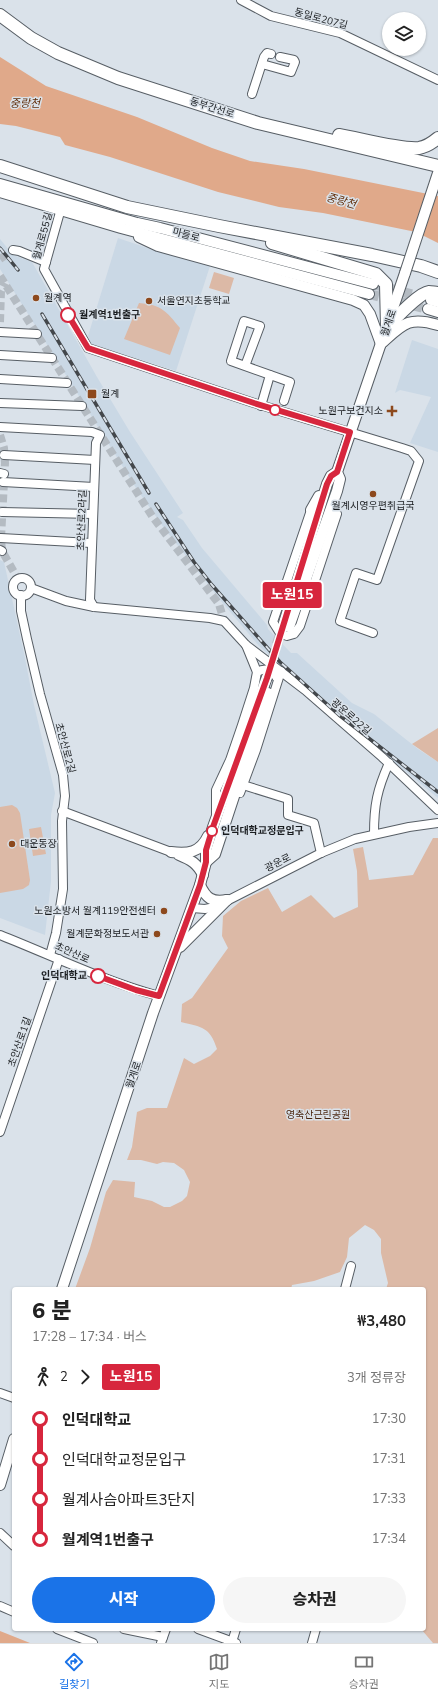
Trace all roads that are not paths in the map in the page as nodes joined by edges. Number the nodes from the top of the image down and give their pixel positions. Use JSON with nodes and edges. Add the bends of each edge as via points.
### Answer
{"nodes":[{"id":1,"x":241,"y":0,"type":"edge"},
{"id":2,"x":0,"y":15,"type":"edge"},
{"id":3,"x":271,"y":54,"type":"dead end"},
{"id":4,"x":280,"y":57,"type":"dead end"},
{"id":5,"x":262,"y":64,"type":"junction"},
{"id":6,"x":438,"y":80,"type":"edge"},
{"id":7,"x":252,"y":94,"type":"dead end"},
{"id":8,"x":258,"y":123,"type":"junction"},
{"id":9,"x":438,"y":138,"type":"edge"},
{"id":10,"x":0,"y":166,"type":"edge"},
{"id":11,"x":438,"y":166,"type":"edge"},
{"id":12,"x":438,"y":173,"type":"edge"},
{"id":13,"x":0,"y":184,"type":"edge"},
{"id":14,"x":0,"y":192,"type":"edge"},
{"id":15,"x":61,"y":206,"type":"junction"},
{"id":16,"x":219,"y":226,"type":"junction"},
{"id":17,"x":121,"y":228,"type":"junction"},
{"id":18,"x":298,"y":240,"type":"junction"},
{"id":19,"x":13,"y":250,"type":"dead end"},
{"id":20,"x":46,"y":262,"type":"junction"},
{"id":21,"x":438,"y":272,"type":"edge"},
{"id":22,"x":438,"y":278,"type":"edge"},
{"id":23,"x":373,"y":284,"type":"tunnel mouth"},
{"id":24,"x":369,"y":294,"type":"tunnel mouth"},
{"id":25,"x":434,"y":301,"type":"edge"},
{"id":26,"x":438,"y":312,"type":"edge"},
{"id":27,"x":438,"y":325,"type":"edge"},
{"id":28,"x":387,"y":327,"type":"junction"},
{"id":29,"x":0,"y":332,"type":"edge"},
{"id":30,"x":37,"y":334,"type":"dead end"},
{"id":31,"x":381,"y":344,"type":"junction"},
{"id":32,"x":0,"y":355,"type":"edge"},
{"id":33,"x":52,"y":358,"type":"dead end"},
{"id":34,"x":245,"y":366,"type":"junction"},
{"id":35,"x":270,"y":375,"type":"junction"},
{"id":36,"x":0,"y":379,"type":"edge"},
{"id":37,"x":67,"y":383,"type":"dead end"},
{"id":38,"x":284,"y":401,"type":"dead end"},
{"id":39,"x":0,"y":403,"type":"edge"},
{"id":40,"x":82,"y":406,"type":"dead end"},
{"id":41,"x":261,"y":406,"type":"junction"},
{"id":42,"x":0,"y":427,"type":"edge"},
{"id":43,"x":350,"y":432,"type":"junction"},
{"id":44,"x":4,"y":455,"type":"dead end"},
{"id":45,"x":95,"y":460,"type":"junction"},
{"id":46,"x":337,"y":472,"type":"junction"},
{"id":47,"x":2,"y":476,"type":"edge"},
{"id":48,"x":327,"y":484,"type":"junction"},
{"id":49,"x":94,"y":487,"type":"junction"},
{"id":50,"x":337,"y":492,"type":"junction"},
{"id":51,"x":311,"y":510,"type":"joint"},
{"id":52,"x":2,"y":512,"type":"dead end"},
{"id":53,"x":93,"y":514,"type":"junction"},
{"id":54,"x":337,"y":514,"type":"joint"},
{"id":55,"x":1,"y":538,"type":"edge"},
{"id":56,"x":91,"y":543,"type":"junction"},
{"id":57,"x":31,"y":588,"type":"junction"},
{"id":58,"x":21,"y":596,"type":"junction"},
{"id":59,"x":94,"y":607,"type":"junction"},
{"id":60,"x":373,"y":633,"type":"dead end"},
{"id":61,"x":246,"y":645,"type":"junction"},
{"id":62,"x":281,"y":671,"type":"junction"},
{"id":63,"x":257,"y":672,"type":"junction"},
{"id":64,"x":272,"y":680,"type":"junction"},
{"id":65,"x":389,"y":763,"type":"junction"},
{"id":66,"x":243,"y":785,"type":"junction"},
{"id":67,"x":438,"y":810,"type":"edge"},
{"id":68,"x":62,"y":811,"type":"junction"},
{"id":69,"x":218,"y":823,"type":"junction"},
{"id":70,"x":438,"y":823,"type":"edge"},
{"id":71,"x":374,"y":834,"type":"junction"},
{"id":72,"x":172,"y":852,"type":"junction"},
{"id":73,"x":321,"y":853,"type":"junction"},
{"id":74,"x":203,"y":875,"type":"junction"},
{"id":75,"x":200,"y":885,"type":"junction"},
{"id":76,"x":227,"y":900,"type":"junction"},
{"id":77,"x":192,"y":908,"type":"junction"},
{"id":78,"x":0,"y":935,"type":"edge"},
{"id":79,"x":176,"y":951,"type":"junction"},
{"id":80,"x":50,"y":955,"type":"junction"},
{"id":81,"x":59,"y":959,"type":"junction"},
{"id":82,"x":159,"y":996,"type":"junction"},
{"id":83,"x":0,"y":1132,"type":"edge"},
{"id":84,"x":351,"y":1266,"type":"dead end"},
{"id":85,"x":63,"y":1287,"type":"edge"},
{"id":86,"x":346,"y":1287,"type":"edge"},
{"id":87,"x":0,"y":1393,"type":"edge"},
{"id":88,"x":12,"y":1397,"type":"edge"},
{"id":89,"x":12,"y":1446,"type":"edge"},
{"id":90,"x":0,"y":1485,"type":"edge"},
{"id":91,"x":0,"y":1533,"type":"edge"},
{"id":92,"x":12,"y":1544,"type":"edge"},
{"id":93,"x":0,"y":1606,"type":"edge"},
{"id":94,"x":12,"y":1611,"type":"edge"},
{"id":95,"x":63,"y":1631,"type":"edge"},
{"id":96,"x":135,"y":1631,"type":"edge"},
{"id":97,"x":204,"y":1631,"type":"edge"},
{"id":98,"x":236,"y":1631,"type":"edge"},
{"id":99,"x":314,"y":1631,"type":"edge"},
{"id":100,"x":163,"y":1636,"type":"edge"},
{"id":101,"x":234,"y":1642,"type":"edge"},
{"id":102,"x":93,"y":1643,"type":"edge"},
{"id":103,"x":312,"y":1643,"type":"edge"}],
"edges":[{"from":1,"to":6,"type":"street","name":"동일로207길","via":[[271,16],[340,33]]},
{"from":2,"to":8,"type":"highway","name":"동부간선로","via":[[30,38],[91,68]]},
{"from":3,"to":5,"type":"street","via":[[266,53]]},
{"from":4,"to":5,"type":"street","via":[[294,60],[291,72]]},
{"from":5,"to":7,"type":"street"},
{"from":8,"to":9,"type":"highway","via":[[285,125],[401,147],[418,148]]},
{"from":8,"to":11,"type":"highway","name":"동부간선로"},
{"from":10,"to":16,"type":"highway","via":[[127,207]]},
{"from":12,"to":28,"type":"main road","name":"월계로","bridge":true},
{"from":13,"to":15,"type":"main road","name":"마들로"},
{"from":14,"to":15,"type":"main road","name":"마들로"},
{"from":15,"to":17,"type":"main road","name":"마들로"},
{"from":15,"to":20,"type":"street","name":"월계로55길"},
{"from":15,"to":23,"type":"main road","name":"마들로"},
{"from":16,"to":18,"type":"highway"},
{"from":16,"to":28,"type":"highway","via":[[376,274],[386,284]]},
{"from":17,"to":24,"type":"main road","name":"마들로"},
{"from":17,"to":31,"type":"main road","via":[[158,246],[353,300],[364,305],[370,314]]},
{"from":18,"to":21,"type":"highway"},
{"from":18,"to":22,"type":"highway","via":[[313,247],[390,264]]},
{"from":19,"to":20,"type":"street"},
{"from":20,"to":41,"type":"street","name":"월계로55길","via":[[44,269],[88,348]]},
{"from":25,"to":26,"type":"main road"},
{"from":25,"to":28,"type":"highway","via":[[430,292],[424,294]]},
{"from":27,"to":31,"type":"main road","via":[[424,320],[404,324]]},
{"from":28,"to":31,"type":"main road","name":"월계로"},
{"from":29,"to":30,"type":"street"},
{"from":31,"to":43,"type":"main road","name":"월계로"},
{"from":32,"to":33,"type":"street"},
{"from":34,"to":34,"type":"street","via":[[231,362],[244,321],[260,326]]},
{"from":34,"to":35,"type":"street"},
{"from":35,"to":38,"type":"street","via":[[290,382]]},
{"from":35,"to":41,"type":"street"},
{"from":36,"to":37,"type":"street"},
{"from":39,"to":40,"type":"street"},
{"from":41,"to":43,"type":"street","name":"월계로55길"},
{"from":42,"to":45,"type":"street","name":"초안산로2라길","via":[[100,434],[96,443]]},
{"from":43,"to":46,"type":"main road","name":"월계로"},
{"from":43,"to":60,"type":"street","name":"월계로55길","via":[[411,452],[419,461],[377,580],[356,573],[340,621]]},
{"from":44,"to":45,"type":"street"},
{"from":45,"to":49,"type":"street","name":"초안산로2라길"},
{"from":46,"to":48,"type":"main road","name":"월계로","via":[[331,476]]},
{"from":46,"to":50,"type":"main road","name":"월계로","via":[[340,479]]},
{"from":47,"to":49,"type":"street"},
{"from":48,"to":50,"type":"main road","name":"월계로","via":[[286,626]]},
{"from":48,"to":51,"type":"main road"},
{"from":49,"to":53,"type":"street","name":"초안산로2라길"},
{"from":50,"to":54,"type":"main road"},
{"from":51,"to":54,"type":"street","via":[[273,622],[280,633],[287,636],[294,634],[300,626]]},
{"from":52,"to":53,"type":"street"},
{"from":53,"to":56,"type":"street","name":"초안산로2라길"},
{"from":55,"to":56,"type":"street"},
{"from":56,"to":59,"type":"street","name":"초안산로2라길","via":[[90,600]]},
{"from":57,"to":58,"type":"street","via":[[28,594]]},
{"from":57,"to":58,"type":"street","via":[[26,579],[17,580],[14,588],[16,594]]},
{"from":57,"to":59,"type":"street","via":[[66,601]]},
{"from":58,"to":68,"type":"street","name":"초안산로2길","via":[[21,611],[30,655],[63,775]]},
{"from":59,"to":61,"type":"street","via":[[224,621]]},
{"from":61,"to":62,"type":"street","name":"광운로22길"},
{"from":61,"to":63,"type":"street"},
{"from":62,"to":64,"type":"street"},
{"from":62,"to":65,"type":"street","name":"광운로22길"},
{"from":63,"to":64,"type":"street","via":[[268,669],[276,675]]},
{"from":63,"to":69,"type":"street","via":[[240,730],[216,790]]},
{"from":64,"to":66,"type":"street"},
{"from":64,"to":69,"type":"main road","name":"월계로"},
{"from":65,"to":67,"type":"street","name":"광운로22길"},
{"from":65,"to":71,"type":"street","via":[[380,784],[374,809]]},
{"from":66,"to":69,"type":"street","via":[[239,797]]},
{"from":66,"to":73,"type":"street","via":[[288,799],[288,815],[314,823]]},
{"from":68,"to":72,"type":"street"},
{"from":68,"to":80,"type":"street","name":"초안산로2길","via":[[63,889]]},
{"from":69,"to":72,"type":"main road","via":[[206,840],[193,852]]},
{"from":69,"to":74,"type":"main road","name":"월계로","via":[[206,850]]},
{"from":70,"to":71,"type":"street","name":"광운로"},
{"from":71,"to":73,"type":"street","name":"광운로"},
{"from":72,"to":74,"type":"main road","via":[[193,861]]},
{"from":73,"to":76,"type":"street","name":"광운로"},
{"from":74,"to":75,"type":"main road","name":"월계로"},
{"from":75,"to":76,"type":"main road","via":[[211,900]]},
{"from":75,"to":77,"type":"main road","name":"월계로"},
{"from":76,"to":77,"type":"street","name":"광운로","via":[[215,907]]},
{"from":76,"to":79,"type":"main road"},
{"from":77,"to":79,"type":"main road","name":"월계로"},
{"from":78,"to":80,"type":"street","name":"초안산로"},
{"from":79,"to":82,"type":"main road","name":"월계로"},
{"from":80,"to":81,"type":"street","name":"초안산로"},
{"from":81,"to":82,"type":"street","name":"초안산로","via":[[107,980]]},
{"from":81,"to":83,"type":"street","name":"초안산로1길"},
{"from":82,"to":85,"type":"main road","name":"월계로"},
{"from":84,"to":86,"type":"street"},
{"from":87,"to":88,"type":"street"},
{"from":89,"to":90,"type":"main road"},
{"from":91,"to":92,"type":"street"},
{"from":93,"to":94,"type":"street"},
{"from":95,"to":102,"type":"street"},
{"from":96,"to":100,"type":"street"},
{"from":97,"to":101,"type":"street"},
{"from":98,"to":101,"type":"street"},
{"from":99,"to":103,"type":"street"}]}
